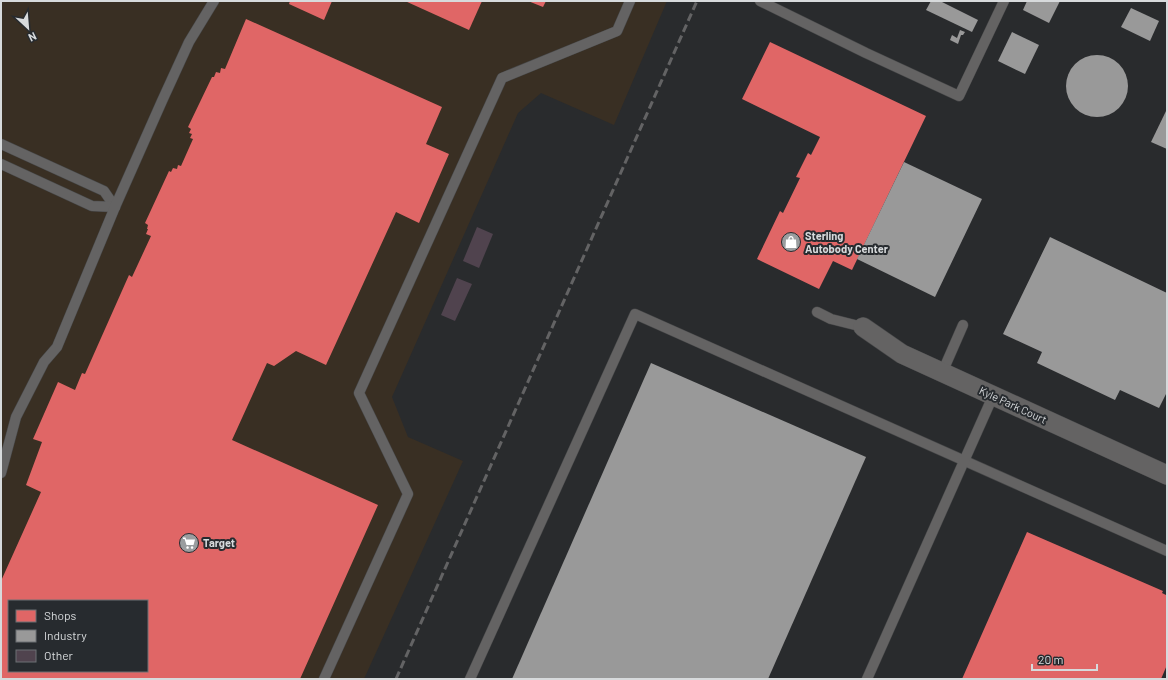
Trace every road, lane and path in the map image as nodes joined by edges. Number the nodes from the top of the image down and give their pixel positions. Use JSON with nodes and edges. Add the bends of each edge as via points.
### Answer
{"nodes":[{"id":1,"x":214,"y":1,"type":"edge"},
{"id":2,"x":630,"y":1,"type":"edge"},
{"id":3,"x":760,"y":1,"type":"edge"},
{"id":4,"x":1004,"y":1,"type":"edge"},
{"id":5,"x":1,"y":144,"type":"edge"},
{"id":6,"x":1,"y":164,"type":"edge"},
{"id":7,"x":115,"y":207,"type":"junction"},
{"id":8,"x":817,"y":312,"type":"dead end"},
{"id":9,"x":963,"y":325,"type":"dead end"},
{"id":10,"x":863,"y":327,"type":"joint"},
{"id":11,"x":942,"y":372,"type":"junction"},
{"id":12,"x":993,"y":396,"type":"junction"},
{"id":13,"x":964,"y":461,"type":"junction"},
{"id":14,"x":1,"y":473,"type":"edge"},
{"id":15,"x":1167,"y":475,"type":"edge"},
{"id":16,"x":1167,"y":552,"type":"edge"},
{"id":17,"x":324,"y":679,"type":"edge"},
{"id":18,"x":470,"y":679,"type":"edge"},
{"id":19,"x":867,"y":679,"type":"edge"}],
"edges":[{"from":1,"to":7,"type":"lane","via":[[189,42]]},
{"from":2,"to":17,"type":"lane","via":[[617,32],[502,78],[359,393],[408,494]]},
{"from":3,"to":4,"type":"lane","via":[[959,96]]},
{"from":5,"to":7,"type":"lane","via":[[104,191]]},
{"from":6,"to":7,"type":"lane","via":[[92,206]]},
{"from":7,"to":14,"type":"lane","via":[[57,347],[44,362],[16,417]]},
{"from":8,"to":10,"type":"lane","via":[[831,319]]},
{"from":9,"to":11,"type":"lane"},
{"from":10,"to":11,"type":"street","name":"Kyle Park Court","via":[[902,354]]},
{"from":11,"to":12,"type":"street","name":"Kyle Park Court"},
{"from":12,"to":13,"type":"lane"},
{"from":12,"to":15,"type":"street","name":"Kyle Park Court"},
{"from":13,"to":16,"type":"lane"},
{"from":13,"to":18,"type":"lane","via":[[634,314]]},
{"from":13,"to":19,"type":"lane"}]}
